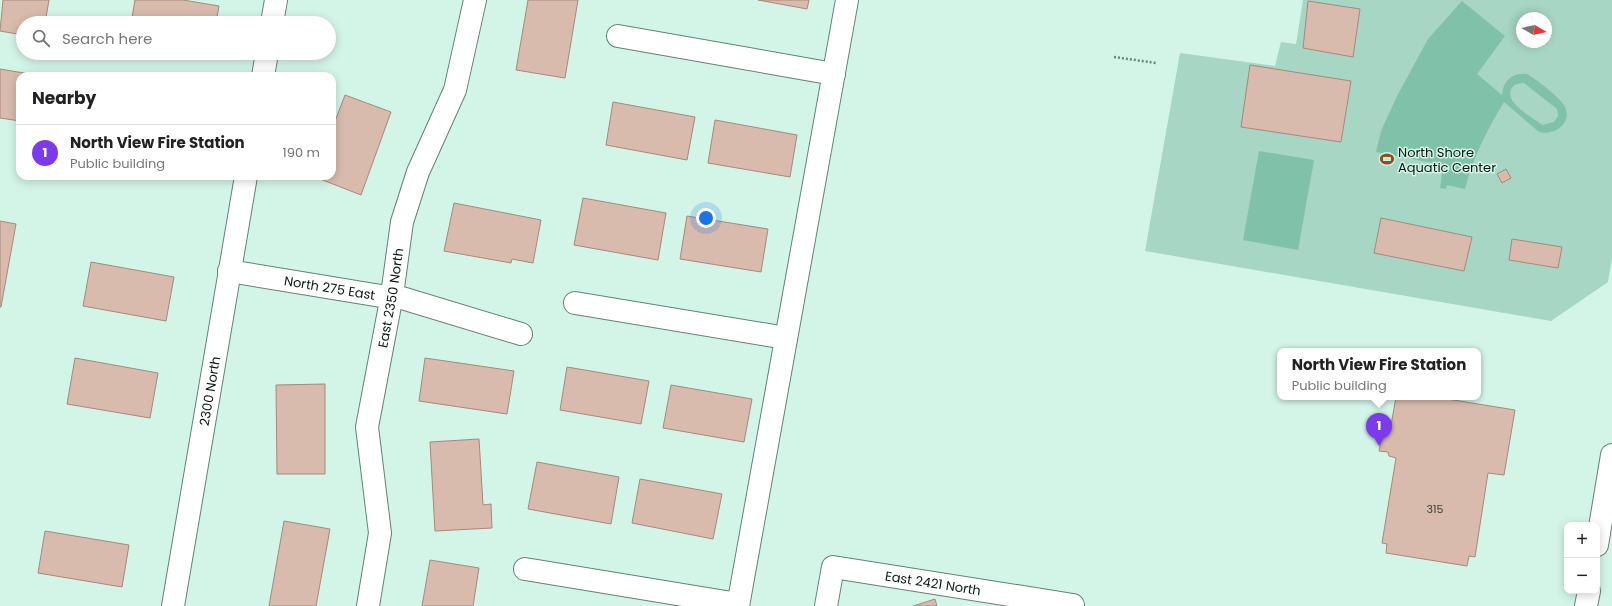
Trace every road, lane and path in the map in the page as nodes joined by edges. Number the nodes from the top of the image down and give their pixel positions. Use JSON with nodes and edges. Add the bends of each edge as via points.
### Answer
{"nodes":[{"id":1,"x":276,"y":0,"type":"edge"},
{"id":2,"x":475,"y":0,"type":"edge"},
{"id":3,"x":847,"y":0,"type":"edge"},
{"id":4,"x":273,"y":16,"type":"edge"},
{"id":5,"x":618,"y":36,"type":"dead end"},
{"id":6,"x":1114,"y":57,"type":"dead end"},
{"id":7,"x":266,"y":60,"type":"edge"},
{"id":8,"x":1156,"y":63,"type":"dead end"},
{"id":9,"x":264,"y":72,"type":"edge"},
{"id":10,"x":834,"y":74,"type":"junction"},
{"id":11,"x":245,"y":180,"type":"edge"},
{"id":12,"x":229,"y":271,"type":"junction"},
{"id":13,"x":392,"y":295,"type":"junction"},
{"id":14,"x":575,"y":303,"type":"dead end"},
{"id":15,"x":521,"y":334,"type":"dead end"},
{"id":16,"x":786,"y":338,"type":"junction"},
{"id":17,"x":1612,"y":455,"type":"edge"},
{"id":18,"x":1600,"y":527,"type":"edge"},
{"id":19,"x":525,"y":569,"type":"dead end"},
{"id":20,"x":1588,"y":594,"type":"edge"},
{"id":21,"x":738,"y":605,"type":"edge"},
{"id":22,"x":1073,"y":605,"type":"dead end"},
{"id":23,"x":173,"y":606,"type":"edge"},
{"id":24,"x":368,"y":606,"type":"edge"},
{"id":25,"x":826,"y":606,"type":"edge"},
{"id":26,"x":1586,"y":606,"type":"edge"}],
"edges":[{"from":1,"to":4,"type":"street"},
{"from":2,"to":13,"type":"street","name":"East 2350 North","via":[[455,90],[418,172],[402,222]]},
{"from":3,"to":10,"type":"street"},
{"from":5,"to":10,"type":"street"},
{"from":6,"to":8,"type":"path"},
{"from":7,"to":9,"type":"street"},
{"from":10,"to":16,"type":"street"},
{"from":11,"to":12,"type":"street","name":"2300 North"},
{"from":12,"to":13,"type":"street","name":"North 275 East","via":[[381,296]]},
{"from":12,"to":23,"type":"street","name":"2300 North"},
{"from":13,"to":15,"type":"street","name":"North 275 East"},
{"from":13,"to":24,"type":"street","name":"East 2350 North","via":[[367,427],[380,533]]},
{"from":14,"to":16,"type":"street"},
{"from":16,"to":21,"type":"street"},
{"from":17,"to":18,"type":"street"},
{"from":19,"to":21,"type":"street"},
{"from":20,"to":26,"type":"street"},
{"from":22,"to":25,"type":"street","name":"East 2421 North","via":[[833,567]]}]}
